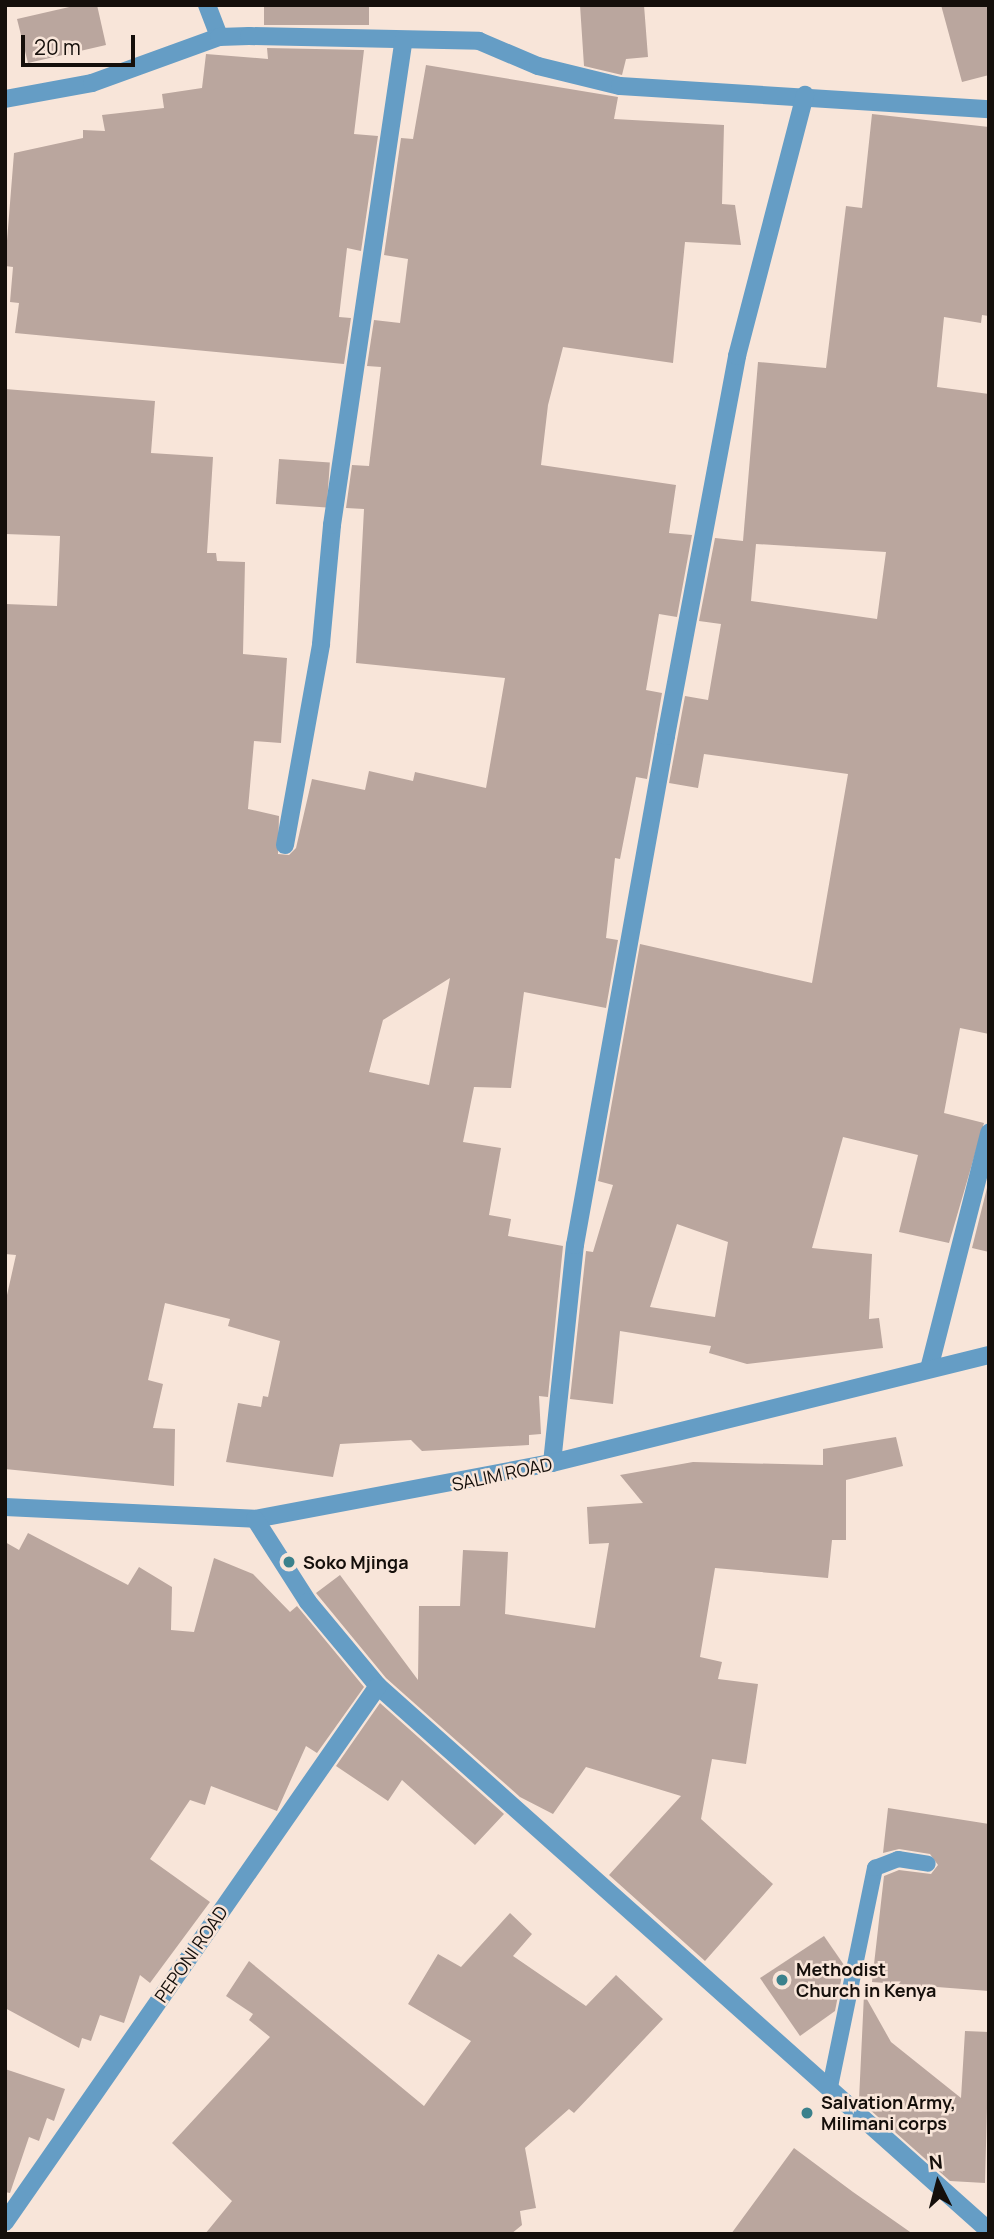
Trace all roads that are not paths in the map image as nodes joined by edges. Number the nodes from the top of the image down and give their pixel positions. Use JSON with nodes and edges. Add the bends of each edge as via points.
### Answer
{"nodes":[{"id":1,"x":208,"y":5,"type":"edge"},
{"id":2,"x":219,"y":37,"type":"junction"},
{"id":3,"x":404,"y":40,"type":"junction"},
{"id":4,"x":805,"y":95,"type":"junction"},
{"id":5,"x":5,"y":99,"type":"edge"},
{"id":6,"x":989,"y":109,"type":"edge"},
{"id":7,"x":285,"y":845,"type":"dead end"},
{"id":8,"x":989,"y":1133,"type":"edge"},
{"id":9,"x":989,"y":1355,"type":"edge"},
{"id":10,"x":929,"y":1369,"type":"junction"},
{"id":11,"x":552,"y":1463,"type":"junction"},
{"id":12,"x":5,"y":1507,"type":"edge"},
{"id":13,"x":255,"y":1519,"type":"junction"},
{"id":14,"x":378,"y":1686,"type":"junction"},
{"id":15,"x":928,"y":1864,"type":"dead end"},
{"id":16,"x":831,"y":2087,"type":"junction"},
{"id":17,"x":5,"y":2222,"type":"edge"},
{"id":18,"x":989,"y":2231,"type":"edge"}],
"edges":[{"from":1,"to":2,"type":"street"},
{"from":2,"to":3,"type":"street"},
{"from":2,"to":5,"type":"street","via":[[92,83]]},
{"from":3,"to":4,"type":"street","via":[[479,41],[538,66],[620,86]]},
{"from":3,"to":7,"type":"street","via":[[313,698]]},
{"from":4,"to":6,"type":"street"},
{"from":4,"to":11,"type":"street","via":[[737,356],[666,736],[575,1245]]},
{"from":8,"to":10,"type":"street"},
{"from":9,"to":10,"type":"street","name":"SALIM ROAD"},
{"from":10,"to":11,"type":"street","name":"SALIM ROAD"},
{"from":11,"to":13,"type":"street","name":"SALIM ROAD"},
{"from":12,"to":13,"type":"street","name":"SALIM ROAD"},
{"from":13,"to":14,"type":"street","via":[[308,1602]]},
{"from":14,"to":16,"type":"street"},
{"from":14,"to":17,"type":"street","name":"PEPONI ROAD"},
{"from":15,"to":16,"type":"lane","via":[[898,1858],[875,1868]]},
{"from":16,"to":18,"type":"street"}]}
